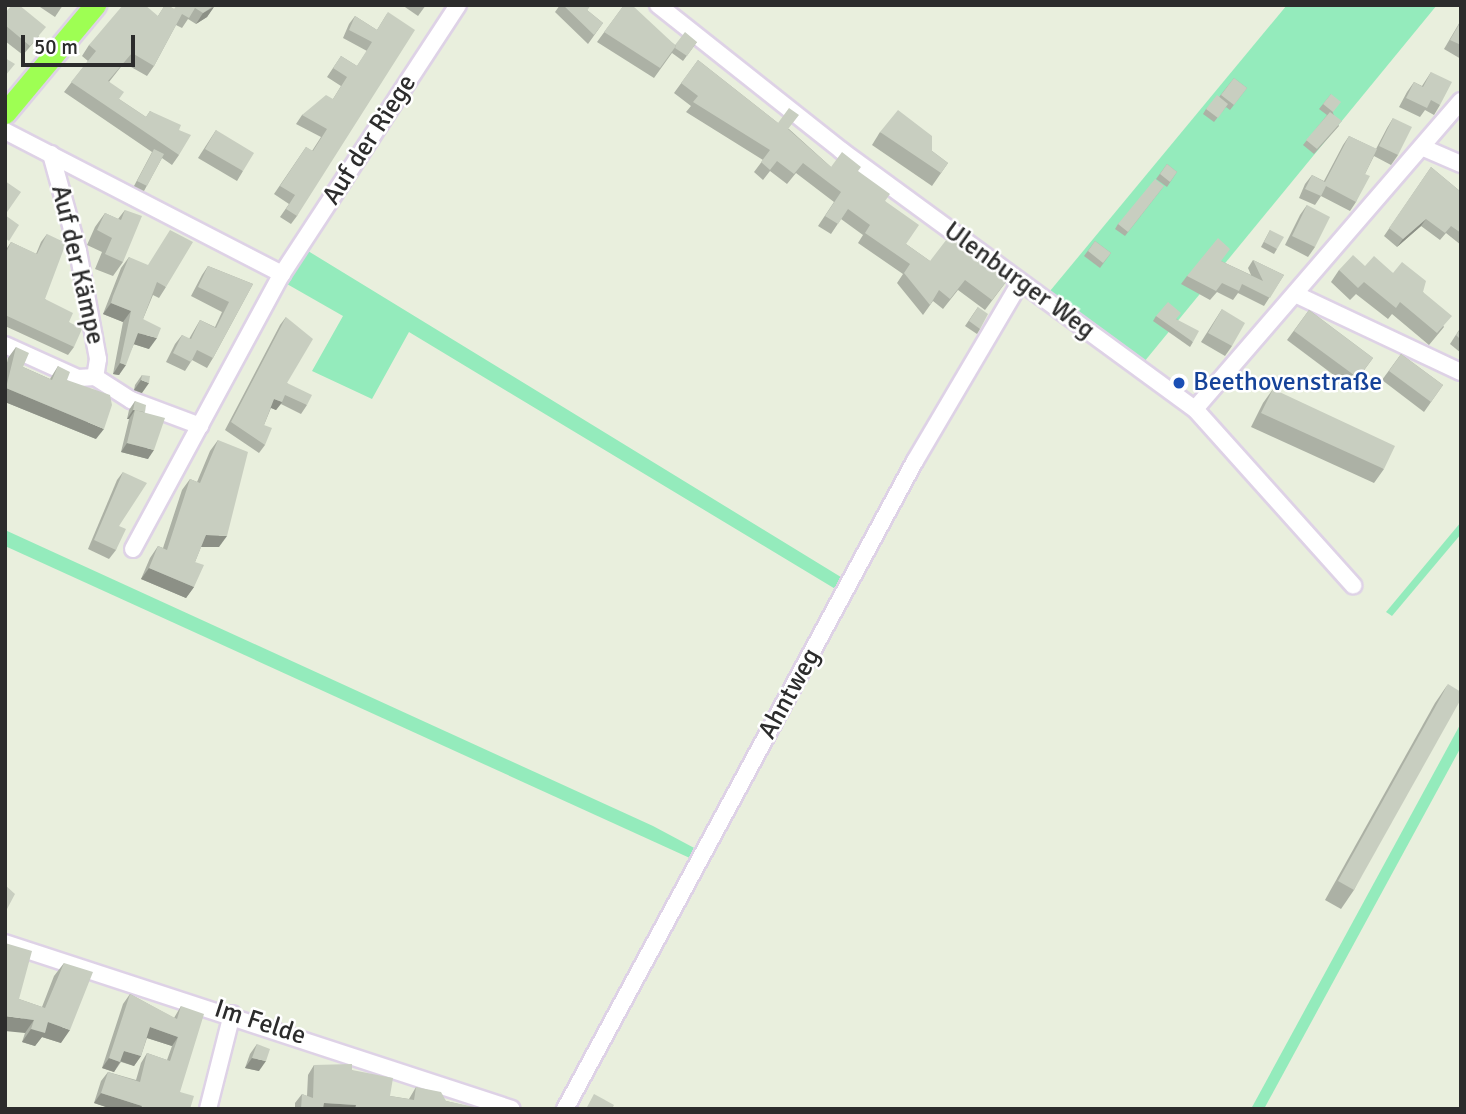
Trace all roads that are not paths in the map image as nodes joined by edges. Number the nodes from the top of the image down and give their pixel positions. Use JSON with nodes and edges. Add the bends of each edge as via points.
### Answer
{"nodes":[{"id":1,"x":95,"y":5,"type":"edge"},
{"id":2,"x":458,"y":5,"type":"edge"},
{"id":3,"x":658,"y":5,"type":"edge"},
{"id":4,"x":1461,"y":101,"type":"edge"},
{"id":5,"x":5,"y":113,"type":"edge"},
{"id":6,"x":5,"y":131,"type":"edge"},
{"id":7,"x":1424,"y":148,"type":"junction"},
{"id":8,"x":51,"y":154,"type":"junction"},
{"id":9,"x":1461,"y":164,"type":"edge"},
{"id":10,"x":282,"y":274,"type":"junction"},
{"id":11,"x":1020,"y":283,"type":"junction"},
{"id":12,"x":1294,"y":295,"type":"junction"},
{"id":13,"x":5,"y":345,"type":"edge"},
{"id":14,"x":1461,"y":372,"type":"edge"},
{"id":15,"x":95,"y":377,"type":"junction"},
{"id":16,"x":1195,"y":409,"type":"junction"},
{"id":17,"x":200,"y":426,"type":"junction"},
{"id":18,"x":133,"y":549,"type":"dead end"},
{"id":19,"x":1353,"y":584,"type":"dead end"},
{"id":20,"x":5,"y":943,"type":"edge"},
{"id":21,"x":232,"y":1014,"type":"junction"},
{"id":22,"x":208,"y":1109,"type":"edge"},
{"id":23,"x":512,"y":1109,"type":"edge"},
{"id":24,"x":565,"y":1109,"type":"edge"}],
"edges":[{"from":1,"to":5,"type":"main road"},
{"from":2,"to":10,"type":"street","name":"Auf der Riege"},
{"from":3,"to":11,"type":"street","name":"Ulenburger Weg"},
{"from":4,"to":7,"type":"street"},
{"from":6,"to":8,"type":"street"},
{"from":7,"to":9,"type":"street"},
{"from":7,"to":12,"type":"street"},
{"from":8,"to":10,"type":"street"},
{"from":8,"to":15,"type":"street","name":"Auf der Kämpe","via":[[78,251],[99,359]]},
{"from":10,"to":17,"type":"street","name":"Auf der Riege"},
{"from":11,"to":16,"type":"street","name":"Ulenburger Weg"},
{"from":11,"to":24,"type":"street","name":"Ahntweg","via":[[915,461]]},
{"from":12,"to":14,"type":"street"},
{"from":12,"to":16,"type":"street"},
{"from":13,"to":15,"type":"street","name":"Auf der Kämpe","via":[[78,378]]},
{"from":15,"to":17,"type":"street","name":"Auf der Kämpe","via":[[131,400]]},
{"from":16,"to":19,"type":"street","name":"Ulenburger Weg"},
{"from":17,"to":18,"type":"street","name":"Auf der Riege"},
{"from":20,"to":21,"type":"street","name":"Im Felde"},
{"from":21,"to":22,"type":"street"},
{"from":21,"to":23,"type":"street","name":"Im Felde"}]}
